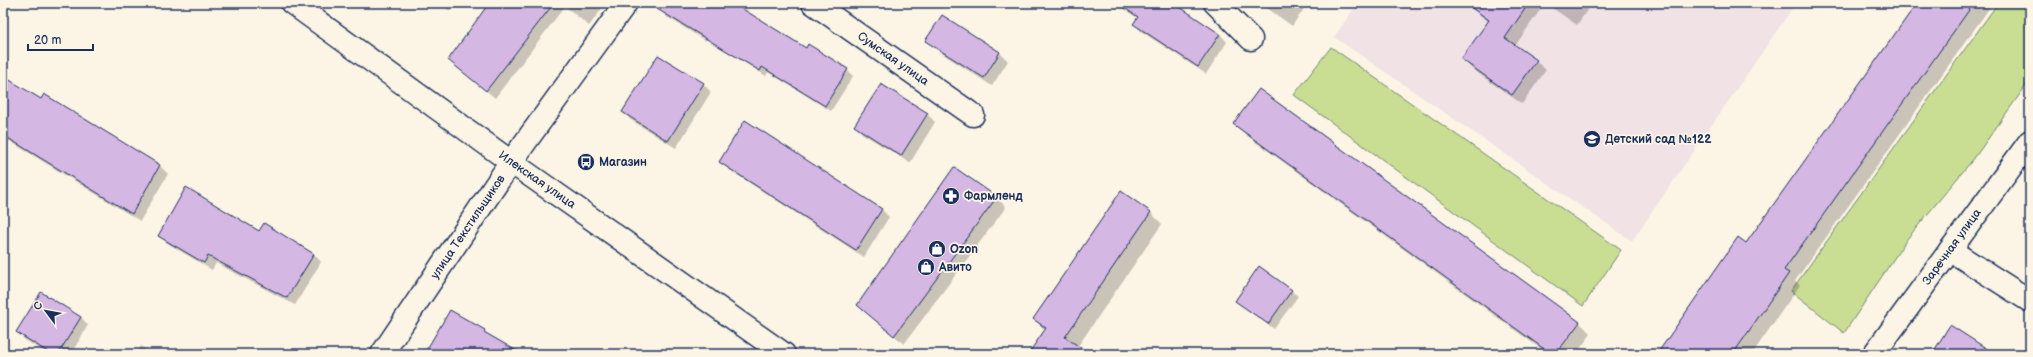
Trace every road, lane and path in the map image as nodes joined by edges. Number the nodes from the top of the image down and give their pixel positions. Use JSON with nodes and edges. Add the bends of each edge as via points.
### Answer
{"nodes":[{"id":1,"x":292,"y":3,"type":"edge"},
{"id":2,"x":626,"y":3,"type":"edge"},
{"id":3,"x":813,"y":3,"type":"edge"},
{"id":4,"x":1214,"y":3,"type":"edge"},
{"id":5,"x":1251,"y":39,"type":"dead end"},
{"id":6,"x":973,"y":115,"type":"dead end"},
{"id":7,"x":2030,"y":141,"type":"edge"},
{"id":8,"x":511,"y":162,"type":"junction"},
{"id":9,"x":1950,"y":250,"type":"junction"},
{"id":10,"x":2030,"y":301,"type":"edge"},
{"id":11,"x":382,"y":354,"type":"edge"},
{"id":12,"x":784,"y":354,"type":"edge"},
{"id":13,"x":1874,"y":354,"type":"edge"}],
"edges":[{"from":1,"to":8,"type":"street","name":"Илекская улица"},
{"from":2,"to":8,"type":"street","name":"улица Текстильщиков"},
{"from":3,"to":6,"type":"street","name":"Сумская улица"},
{"from":4,"to":5,"type":"street"},
{"from":7,"to":9,"type":"street","name":"Заречная улица"},
{"from":8,"to":11,"type":"street","name":"улица Текстильщиков"},
{"from":8,"to":12,"type":"street","name":"Илекская улица"},
{"from":9,"to":10,"type":"street"},
{"from":9,"to":13,"type":"street","name":"Заречная улица"}]}
